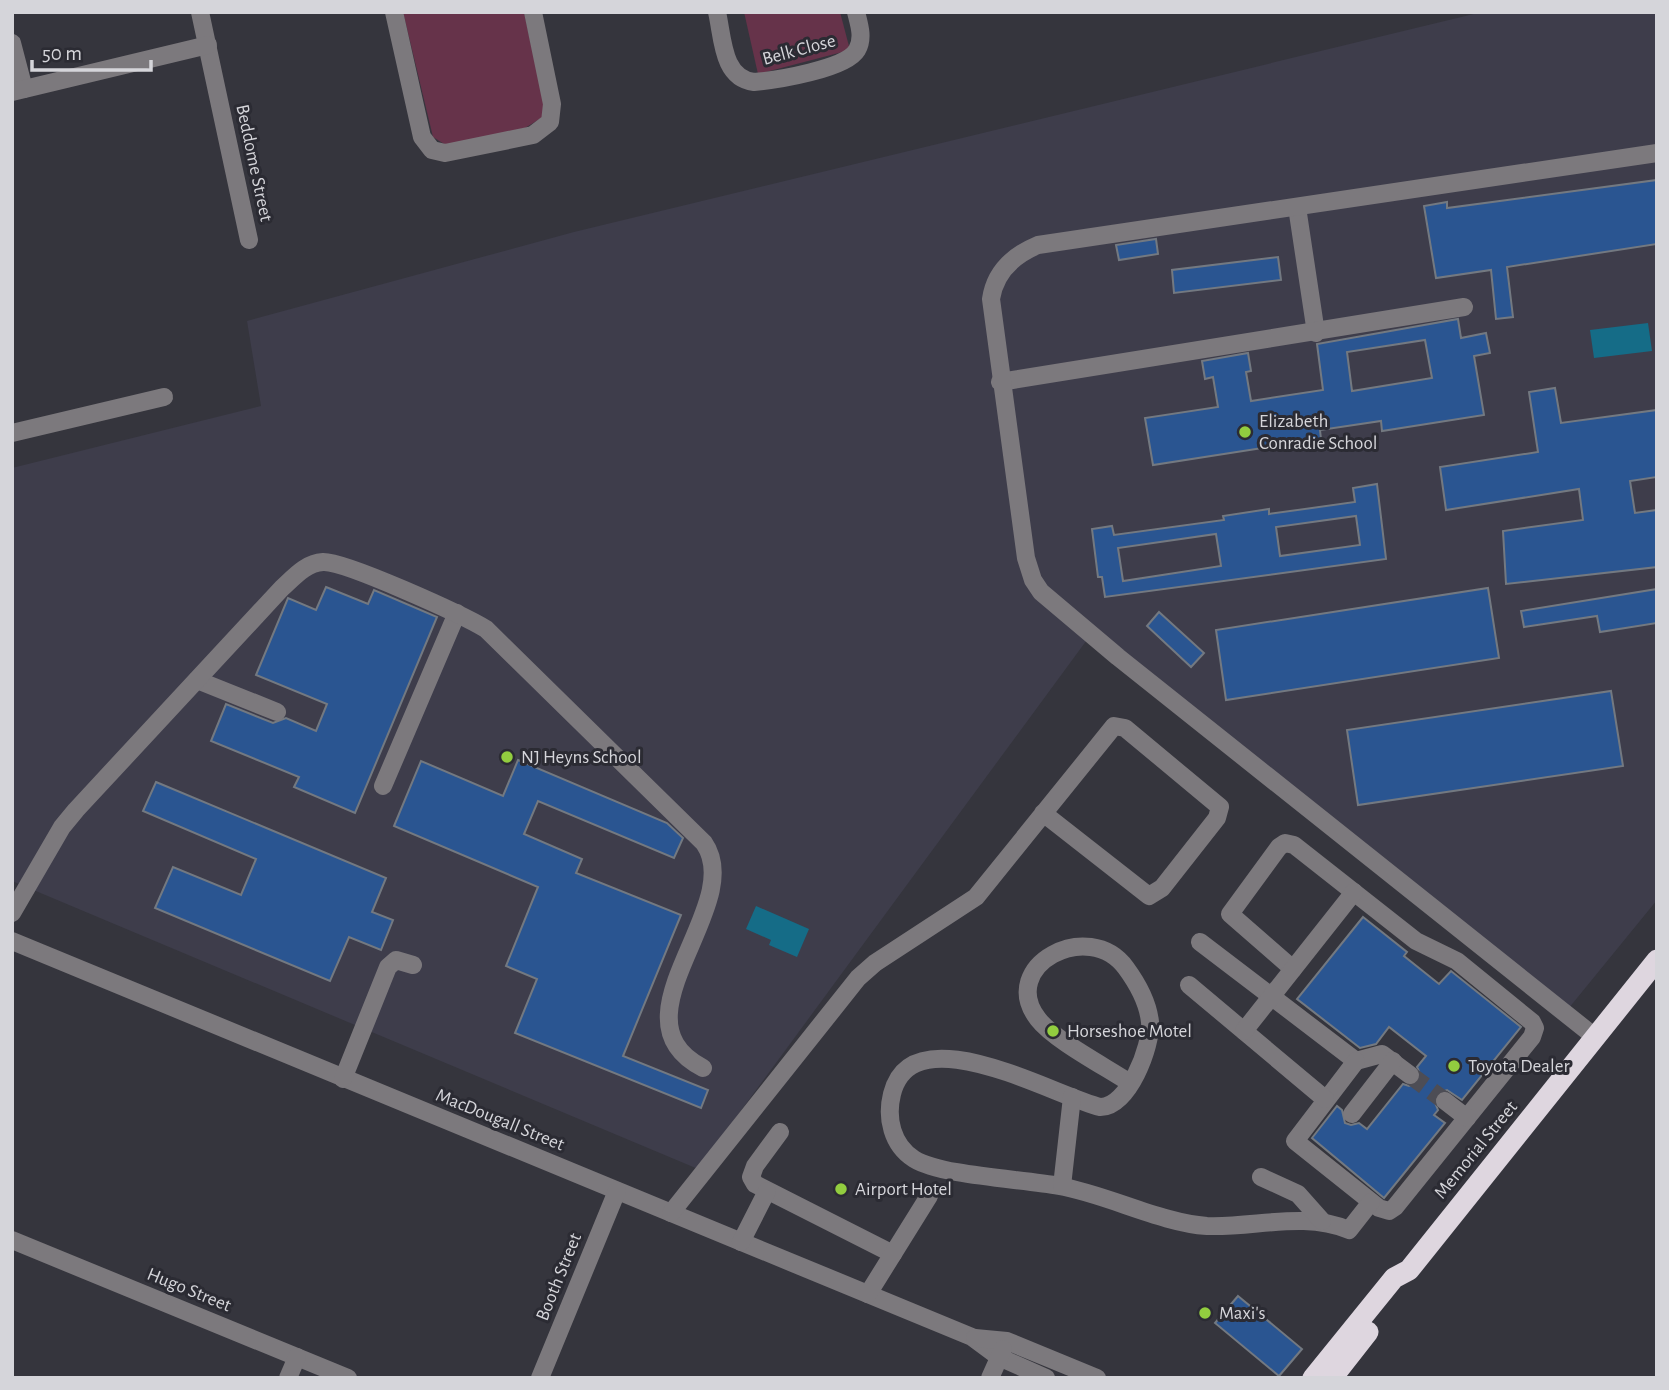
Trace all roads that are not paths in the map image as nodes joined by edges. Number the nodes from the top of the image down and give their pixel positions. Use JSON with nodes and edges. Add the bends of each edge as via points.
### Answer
{"nodes":[{"id":1,"x":200,"y":12,"type":"edge"},
{"id":2,"x":394,"y":12,"type":"edge"},
{"id":3,"x":533,"y":12,"type":"edge"},
{"id":4,"x":717,"y":12,"type":"edge"},
{"id":5,"x":856,"y":12,"type":"edge"},
{"id":6,"x":12,"y":43,"type":"edge"},
{"id":7,"x":208,"y":45,"type":"junction"},
{"id":8,"x":18,"y":91,"type":"edge"},
{"id":9,"x":1657,"y":153,"type":"edge"},
{"id":10,"x":1297,"y":207,"type":"junction"},
{"id":11,"x":249,"y":240,"type":"dead end"},
{"id":12,"x":1464,"y":307,"type":"dead end"},
{"id":13,"x":1316,"y":333,"type":"junction"},
{"id":14,"x":1000,"y":382,"type":"junction"},
{"id":15,"x":164,"y":397,"type":"dead end"},
{"id":16,"x":12,"y":433,"type":"edge"},
{"id":17,"x":457,"y":613,"type":"junction"},
{"id":18,"x":197,"y":680,"type":"junction"},
{"id":19,"x":277,"y":712,"type":"dead end"},
{"id":20,"x":383,"y":786,"type":"dead end"},
{"id":21,"x":1043,"y":813,"type":"junction"},
{"id":22,"x":1354,"y":892,"type":"junction"},
{"id":23,"x":12,"y":913,"type":"edge"},
{"id":24,"x":12,"y":941,"type":"edge"},
{"id":25,"x":1200,"y":942,"type":"dead end"},
{"id":26,"x":1657,"y":960,"type":"edge"},
{"id":27,"x":414,"y":965,"type":"dead end"},
{"id":28,"x":1293,"y":969,"type":"junction"},
{"id":29,"x":1189,"y":985,"type":"dead end"},
{"id":30,"x":1271,"y":998,"type":"junction"},
{"id":31,"x":1244,"y":1031,"type":"junction"},
{"id":32,"x":1595,"y":1037,"type":"junction"},
{"id":33,"x":1356,"y":1061,"type":"junction"},
{"id":34,"x":1393,"y":1061,"type":"junction"},
{"id":35,"x":703,"y":1068,"type":"dead end"},
{"id":36,"x":1410,"y":1075,"type":"tunnel mouth"},
{"id":37,"x":343,"y":1079,"type":"junction"},
{"id":38,"x":1130,"y":1083,"type":"junction"},
{"id":39,"x":1072,"y":1097,"type":"junction"},
{"id":40,"x":1325,"y":1099,"type":"junction"},
{"id":41,"x":1445,"y":1101,"type":"tunnel mouth"},
{"id":42,"x":1352,"y":1114,"type":"dead end"},
{"id":43,"x":1466,"y":1118,"type":"junction"},
{"id":44,"x":780,"y":1132,"type":"dead end"},
{"id":45,"x":1261,"y":1177,"type":"dead end"},
{"id":46,"x":1062,"y":1186,"type":"junction"},
{"id":47,"x":617,"y":1191,"type":"junction"},
{"id":48,"x":767,"y":1191,"type":"junction"},
{"id":49,"x":929,"y":1196,"type":"dead end"},
{"id":50,"x":1371,"y":1202,"type":"junction"},
{"id":51,"x":671,"y":1213,"type":"junction"},
{"id":52,"x":1322,"y":1221,"type":"junction"},
{"id":53,"x":741,"y":1242,"type":"junction"},
{"id":54,"x":13,"y":1243,"type":"edge"},
{"id":55,"x":893,"y":1254,"type":"junction"},
{"id":56,"x":1409,"y":1270,"type":"junction"},
{"id":57,"x":868,"y":1294,"type":"junction"},
{"id":58,"x":1003,"y":1349,"type":"junction"},
{"id":59,"x":297,"y":1357,"type":"junction"},
{"id":60,"x":288,"y":1378,"type":"edge"},
{"id":61,"x":348,"y":1378,"type":"edge"},
{"id":62,"x":540,"y":1378,"type":"edge"},
{"id":63,"x":990,"y":1378,"type":"edge"},
{"id":64,"x":1046,"y":1378,"type":"edge"},
{"id":65,"x":1097,"y":1378,"type":"edge"},
{"id":66,"x":1313,"y":1378,"type":"edge"},
{"id":67,"x":1332,"y":1378,"type":"edge"}],
"edges":[{"from":1,"to":7,"type":"street","name":"Beddome Street"},
{"from":2,"to":3,"type":"street","via":[[422,137],[432,150],[445,153],[533,135],[550,122],[552,104]]},
{"from":4,"to":5,"type":"street","name":"Belk Close","via":[[732,71],[754,82],[836,65],[852,56],[861,39]]},
{"from":6,"to":8,"type":"street"},
{"from":7,"to":8,"type":"street"},
{"from":7,"to":11,"type":"street","name":"Beddome Street"},
{"from":9,"to":10,"type":"street"},
{"from":10,"to":13,"type":"street"},
{"from":10,"to":14,"type":"street","via":[[1038,245],[1023,251],[1007,264],[992,287]]},
{"from":12,"to":13,"type":"street"},
{"from":13,"to":14,"type":"street"},
{"from":14,"to":32,"type":"street","via":[[1029,570],[1049,600]]},
{"from":15,"to":16,"type":"street"},
{"from":17,"to":18,"type":"street","via":[[338,565],[314,564],[282,587]]},
{"from":17,"to":20,"type":"street"},
{"from":17,"to":35,"type":"street","via":[[495,637],[709,850],[714,868],[712,887],[673,988],[670,1013],[676,1048],[682,1057]]},
{"from":18,"to":19,"type":"street"},
{"from":18,"to":23,"type":"street","via":[[68,819]]},
{"from":21,"to":21,"type":"street","via":[[1117,725],[1220,807],[1217,818],[1167,882],[1149,895]]},
{"from":21,"to":51,"type":"street","via":[[976,897],[858,978]]},
{"from":22,"to":28,"type":"street"},
{"from":22,"to":28,"type":"street","via":[[1294,845],[1279,847],[1230,914]]},
{"from":22,"to":43,"type":"street","via":[[1416,941],[1457,961],[1534,1025],[1532,1037]]},
{"from":24,"to":37,"type":"street","name":"MacDougall Street"},
{"from":25,"to":30,"type":"street"},
{"from":26,"to":32,"type":"highway","name":"Memorial Street"},
{"from":27,"to":37,"type":"street","via":[[396,961],[388,967]]},
{"from":28,"to":30,"type":"street"},
{"from":29,"to":31,"type":"street"},
{"from":30,"to":31,"type":"street"},
{"from":30,"to":33,"type":"street"},
{"from":31,"to":40,"type":"street"},
{"from":32,"to":56,"type":"highway","name":"Memorial Street"},
{"from":33,"to":34,"type":"street","via":[[1380,1054]]},
{"from":33,"to":40,"type":"street"},
{"from":34,"to":36,"type":"street"},
{"from":34,"to":42,"type":"street"},
{"from":37,"to":47,"type":"street","name":"MacDougall Street"},
{"from":38,"to":38,"type":"street","via":[[1048,1029],[1035,1014],[1028,984],[1035,969],[1051,956],[1071,947],[1091,946],[1110,952],[1126,967],[1150,1020],[1146,1051]]},
{"from":38,"to":39,"type":"street","via":[[1119,1100],[1105,1107]]},
{"from":39,"to":46,"type":"street"},
{"from":39,"to":46,"type":"street","via":[[950,1057],[929,1058],[909,1068],[897,1081],[890,1101],[894,1136],[913,1159],[932,1167]]},
{"from":40,"to":50,"type":"street","via":[[1295,1141]]},
{"from":41,"to":43,"type":"street"},
{"from":43,"to":50,"type":"street","via":[[1395,1207],[1384,1211]]},
{"from":44,"to":48,"type":"street","via":[[752,1175],[755,1184]]},
{"from":45,"to":52,"type":"street","via":[[1298,1194]]},
{"from":46,"to":52,"type":"street","via":[[1197,1224]]},
{"from":47,"to":51,"type":"street","name":"MacDougall Street"},
{"from":47,"to":62,"type":"street","name":"Booth Street"},
{"from":48,"to":53,"type":"street"},
{"from":48,"to":55,"type":"street"},
{"from":49,"to":55,"type":"street"},
{"from":50,"to":52,"type":"street","via":[[1349,1230]]},
{"from":51,"to":53,"type":"street","name":"MacDougall Street"},
{"from":53,"to":57,"type":"street","name":"MacDougall Street"},
{"from":54,"to":59,"type":"street","name":"Hugo Street"},
{"from":55,"to":57,"type":"street"},
{"from":56,"to":66,"type":"highway","name":"Memorial Street","via":[[1394,1278]]},
{"from":56,"to":67,"type":"highway","name":"Memorial Street","via":[[1406,1284]]},
{"from":57,"to":58,"type":"street","name":"MacDougall Street"},
{"from":58,"to":63,"type":"street"},
{"from":58,"to":64,"type":"street","name":"MacDougall Street"},
{"from":58,"to":65,"type":"street","name":"MacDougall Street"},
{"from":59,"to":60,"type":"street"},
{"from":59,"to":61,"type":"street","name":"Hugo Street"}]}
